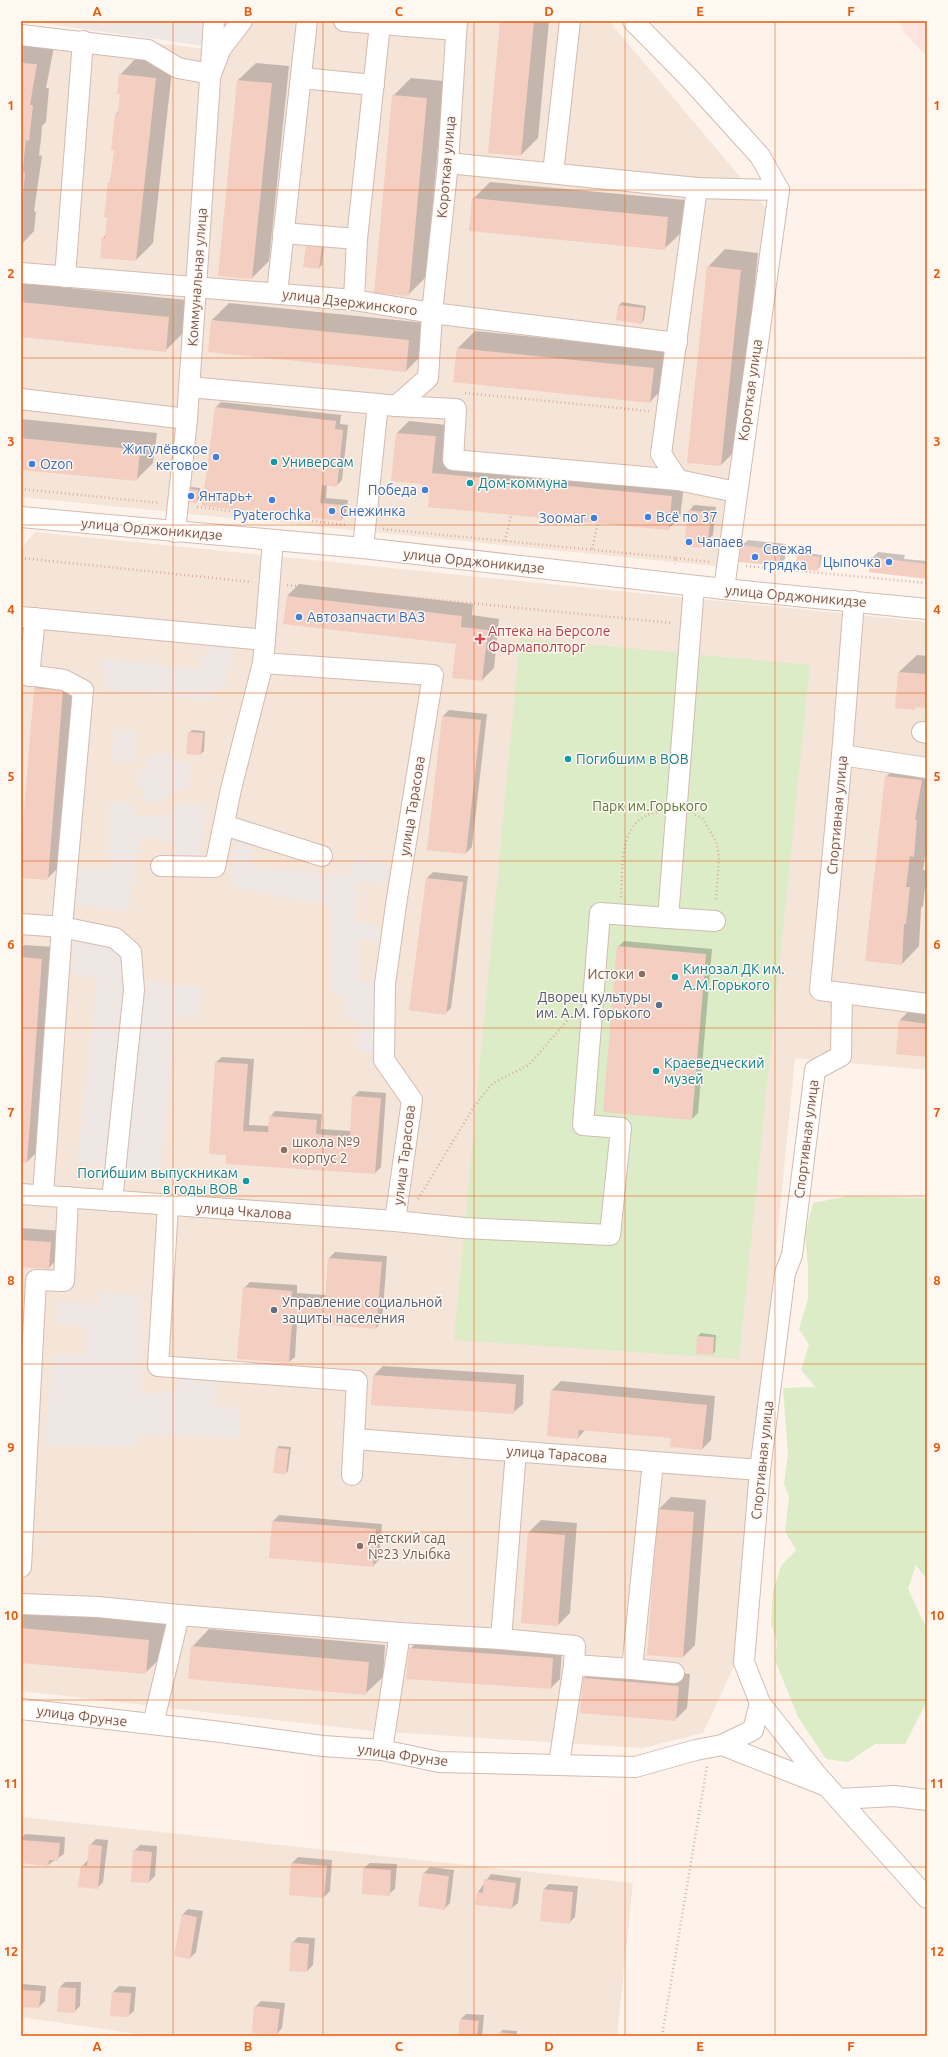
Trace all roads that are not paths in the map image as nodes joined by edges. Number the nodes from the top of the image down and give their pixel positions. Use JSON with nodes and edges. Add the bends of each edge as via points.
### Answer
{"nodes":[{"id":1,"x":214,"y":21,"type":"edge"},
{"id":2,"x":242,"y":21,"type":"edge"},
{"id":3,"x":308,"y":21,"type":"edge"},
{"id":4,"x":344,"y":21,"type":"edge"},
{"id":5,"x":570,"y":21,"type":"edge"},
{"id":6,"x":634,"y":21,"type":"edge"},
{"id":7,"x":380,"y":24,"type":"junction"},
{"id":8,"x":457,"y":26,"type":"edge"},
{"id":9,"x":21,"y":35,"type":"edge"},
{"id":10,"x":83,"y":41,"type":"junction"},
{"id":11,"x":210,"y":74,"type":"junction"},
{"id":12,"x":301,"y":78,"type":"junction"},
{"id":13,"x":374,"y":85,"type":"junction"},
{"id":14,"x":448,"y":163,"type":"junction"},
{"id":15,"x":553,"y":173,"type":"junction"},
{"id":16,"x":697,"y":188,"type":"junction"},
{"id":17,"x":779,"y":190,"type":"junction"},
{"id":18,"x":283,"y":233,"type":"junction"},
{"id":19,"x":357,"y":239,"type":"junction"},
{"id":20,"x":21,"y":273,"type":"edge"},
{"id":21,"x":65,"y":277,"type":"junction"},
{"id":22,"x":196,"y":286,"type":"junction"},
{"id":23,"x":277,"y":293,"type":"junction"},
{"id":24,"x":354,"y":300,"type":"junction"},
{"id":25,"x":432,"y":313,"type":"junction"},
{"id":26,"x":678,"y":343,"type":"junction"},
{"id":27,"x":189,"y":387,"type":"junction"},
{"id":28,"x":21,"y":399,"type":"edge"},
{"id":29,"x":387,"y":405,"type":"junction"},
{"id":30,"x":187,"y":419,"type":"junction"},
{"id":31,"x":678,"y":480,"type":"junction"},
{"id":32,"x":736,"y":492,"type":"junction"},
{"id":33,"x":21,"y":517,"type":"edge"},
{"id":34,"x":175,"y":532,"type":"junction"},
{"id":35,"x":273,"y":540,"type":"junction"},
{"id":36,"x":363,"y":548,"type":"junction"},
{"id":37,"x":694,"y":586,"type":"junction"},
{"id":38,"x":724,"y":589,"type":"junction"},
{"id":39,"x":854,"y":601,"type":"junction"},
{"id":40,"x":927,"y":609,"type":"edge"},
{"id":41,"x":28,"y":617,"type":"edge"},
{"id":42,"x":265,"y":640,"type":"junction"},
{"id":43,"x":263,"y":662,"type":"junction"},
{"id":44,"x":25,"y":675,"type":"edge"},
{"id":45,"x":842,"y":755,"type":"junction"},
{"id":46,"x":927,"y":768,"type":"edge"},
{"id":47,"x":224,"y":825,"type":"junction"},
{"id":48,"x":322,"y":856,"type":"dead end"},
{"id":49,"x":161,"y":866,"type":"dead end"},
{"id":50,"x":668,"y":918,"type":"junction"},
{"id":51,"x":715,"y":921,"type":"dead end"},
{"id":52,"x":21,"y":924,"type":"edge"},
{"id":53,"x":62,"y":927,"type":"junction"},
{"id":54,"x":842,"y":993,"type":"junction"},
{"id":55,"x":927,"y":1004,"type":"edge"},
{"id":56,"x":21,"y":1194,"type":"edge"},
{"id":57,"x":43,"y":1195,"type":"junction"},
{"id":58,"x":68,"y":1198,"type":"junction"},
{"id":59,"x":112,"y":1201,"type":"junction"},
{"id":60,"x":168,"y":1206,"type":"junction"},
{"id":61,"x":395,"y":1221,"type":"junction"},
{"id":62,"x":355,"y":1439,"type":"junction"},
{"id":63,"x":516,"y":1451,"type":"junction"},
{"id":64,"x":653,"y":1462,"type":"junction"},
{"id":65,"x":760,"y":1470,"type":"junction"},
{"id":66,"x":352,"y":1475,"type":"dead end"},
{"id":67,"x":21,"y":1567,"type":"edge"},
{"id":68,"x":21,"y":1604,"type":"edge"},
{"id":69,"x":179,"y":1615,"type":"junction"},
{"id":70,"x":400,"y":1633,"type":"junction"},
{"id":71,"x":501,"y":1639,"type":"junction"},
{"id":72,"x":574,"y":1665,"type":"junction"},
{"id":73,"x":632,"y":1669,"type":"junction"},
{"id":74,"x":674,"y":1673,"type":"dead end"},
{"id":75,"x":760,"y":1703,"type":"junction"},
{"id":76,"x":21,"y":1709,"type":"edge"},
{"id":77,"x":153,"y":1724,"type":"junction"},
{"id":78,"x":716,"y":1746,"type":"junction"},
{"id":79,"x":382,"y":1750,"type":"junction"},
{"id":80,"x":559,"y":1764,"type":"junction"},
{"id":81,"x":833,"y":1792,"type":"junction"},
{"id":82,"x":927,"y":1800,"type":"edge"},
{"id":83,"x":927,"y":1898,"type":"edge"}],
"edges":[{"from":1,"to":11,"type":"street","name":"Коммунальная улица"},
{"from":2,"to":11,"type":"street","via":[[221,48]]},
{"from":3,"to":12,"type":"street"},
{"from":4,"to":7,"type":"street"},
{"from":5,"to":15,"type":"street"},
{"from":6,"to":17,"type":"street","via":[[692,80],[760,156]]},
{"from":7,"to":8,"type":"street"},
{"from":7,"to":13,"type":"street"},
{"from":8,"to":14,"type":"street","name":"Короткая улица"},
{"from":9,"to":10,"type":"street"},
{"from":10,"to":11,"type":"street","via":[[148,50],[178,68]]},
{"from":10,"to":21,"type":"street"},
{"from":11,"to":22,"type":"street","name":"Коммунальная улица"},
{"from":12,"to":13,"type":"street"},
{"from":12,"to":18,"type":"street"},
{"from":13,"to":19,"type":"street"},
{"from":14,"to":15,"type":"street"},
{"from":14,"to":25,"type":"street","name":"Короткая улица"},
{"from":15,"to":16,"type":"street"},
{"from":16,"to":17,"type":"street"},
{"from":16,"to":26,"type":"street"},
{"from":17,"to":32,"type":"street","name":"Короткая улица"},
{"from":18,"to":19,"type":"street"},
{"from":18,"to":23,"type":"street"},
{"from":19,"to":24,"type":"street"},
{"from":20,"to":21,"type":"street","name":"улица Дзержинского"},
{"from":21,"to":22,"type":"street","name":"улица Дзержинского"},
{"from":22,"to":23,"type":"street","name":"улица Дзержинского"},
{"from":22,"to":27,"type":"street","name":"Коммунальная улица"},
{"from":23,"to":24,"type":"street","name":"улица Дзержинского"},
{"from":24,"to":25,"type":"street","name":"улица Дзержинского"},
{"from":25,"to":26,"type":"street","name":"улица Дзержинского"},
{"from":25,"to":29,"type":"street","name":"Короткая улица","via":[[428,378]]},
{"from":26,"to":31,"type":"street","via":[[661,454]]},
{"from":27,"to":29,"type":"street"},
{"from":27,"to":30,"type":"street","name":"Коммунальная улица"},
{"from":28,"to":30,"type":"street"},
{"from":29,"to":31,"type":"street","via":[[456,409],[453,460]]},
{"from":29,"to":36,"type":"street"},
{"from":30,"to":34,"type":"street","name":"Коммунальная улица"},
{"from":31,"to":32,"type":"street"},
{"from":32,"to":38,"type":"street","name":"Короткая улица"},
{"from":33,"to":34,"type":"street","name":"улица Орджоникидзе"},
{"from":34,"to":35,"type":"street","name":"улица Орджоникидзе"},
{"from":35,"to":36,"type":"street","name":"улица Орджоникидзе"},
{"from":35,"to":42,"type":"street"},
{"from":36,"to":37,"type":"street","name":"улица Орджоникидзе"},
{"from":37,"to":38,"type":"street","name":"улица Орджоникидзе"},
{"from":37,"to":50,"type":"street"},
{"from":38,"to":39,"type":"street","name":"улица Орджоникидзе"},
{"from":39,"to":40,"type":"street","name":"улица Орджоникидзе"},
{"from":39,"to":45,"type":"street","name":"Спортивная улица"},
{"from":41,"to":42,"type":"street"},
{"from":41,"to":44,"type":"street"},
{"from":42,"to":43,"type":"street"},
{"from":43,"to":47,"type":"street","via":[[230,789]]},
{"from":43,"to":61,"type":"street","name":"улица Тарасова","via":[[433,675],[396,898],[385,984],[384,1060],[412,1100]]},
{"from":44,"to":53,"type":"street","via":[[64,680],[84,690]]},
{"from":45,"to":46,"type":"street"},
{"from":45,"to":54,"type":"street","name":"Спортивная улица","via":[[820,990]]},
{"from":47,"to":48,"type":"street"},
{"from":47,"to":49,"type":"street","via":[[215,867]]},
{"from":50,"to":51,"type":"street"},
{"from":50,"to":61,"type":"street","name":"улица Чкалова","via":[[600,913],[583,1125],[621,1128],[610,1235],[464,1228]]},
{"from":52,"to":53,"type":"street"},
{"from":53,"to":57,"type":"street"},
{"from":53,"to":59,"type":"street","via":[[116,938],[131,952],[134,990]]},
{"from":54,"to":55,"type":"street"},
{"from":54,"to":65,"type":"street","name":"Спортивная улица","via":[[841,1056],[815,1070],[792,1254],[785,1272]]},
{"from":56,"to":57,"type":"street","name":"улица Чкалова"},
{"from":57,"to":58,"type":"street","name":"улица Чкалова"},
{"from":58,"to":59,"type":"street","name":"улица Чкалова"},
{"from":58,"to":67,"type":"street","via":[[64,1281],[36,1280]]},
{"from":59,"to":60,"type":"street","name":"улица Чкалова"},
{"from":60,"to":61,"type":"street","name":"улица Чкалова"},
{"from":60,"to":62,"type":"street","via":[[158,1366],[356,1381]]},
{"from":62,"to":63,"type":"street","name":"улица Тарасова"},
{"from":62,"to":66,"type":"street"},
{"from":63,"to":64,"type":"street","name":"улица Тарасова"},
{"from":63,"to":71,"type":"street"},
{"from":64,"to":65,"type":"street","name":"улица Тарасова"},
{"from":64,"to":73,"type":"street"},
{"from":65,"to":75,"type":"street","name":"Спортивная улица","via":[[744,1662]]},
{"from":68,"to":69,"type":"street","via":[[98,1607]]},
{"from":69,"to":70,"type":"street"},
{"from":69,"to":77,"type":"street"},
{"from":70,"to":71,"type":"street"},
{"from":70,"to":79,"type":"street"},
{"from":71,"to":72,"type":"street","via":[[575,1646]]},
{"from":72,"to":73,"type":"street"},
{"from":72,"to":80,"type":"street"},
{"from":73,"to":74,"type":"street"},
{"from":75,"to":78,"type":"street","name":"улица Фрунзе","via":[[753,1730]]},
{"from":75,"to":81,"type":"street"},
{"from":76,"to":77,"type":"street","name":"улица Фрунзе"},
{"from":77,"to":79,"type":"street","name":"улица Фрунзе","via":[[323,1746]]},
{"from":78,"to":80,"type":"street","name":"улица Фрунзе","via":[[635,1768]]},
{"from":78,"to":81,"type":"street"},
{"from":79,"to":80,"type":"street","name":"улица Фрунзе","via":[[439,1762]]},
{"from":81,"to":82,"type":"street"},
{"from":81,"to":83,"type":"street"}]}
